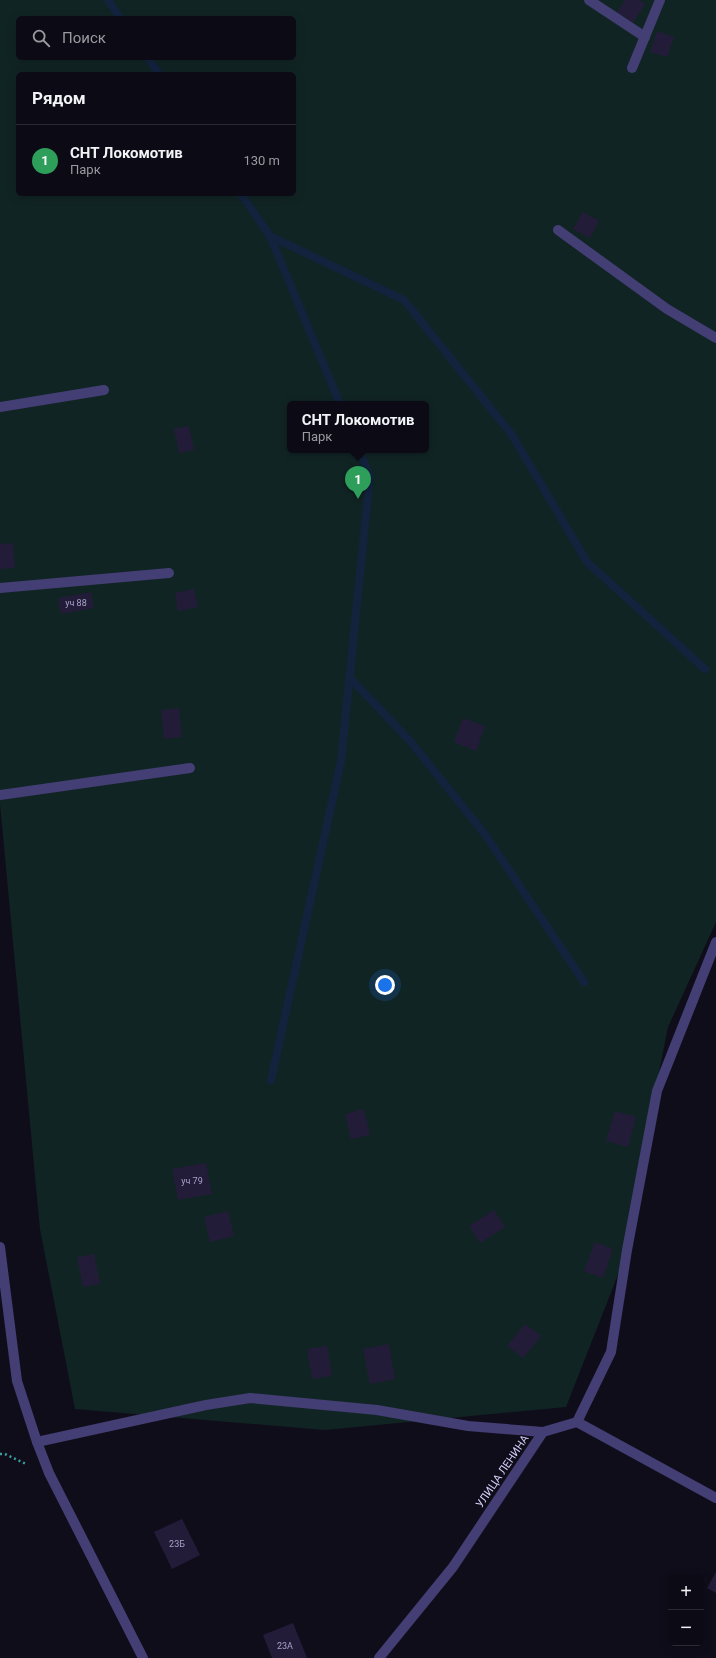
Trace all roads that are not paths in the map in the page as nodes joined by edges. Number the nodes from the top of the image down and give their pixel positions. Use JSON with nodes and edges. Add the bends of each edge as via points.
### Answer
{"nodes":[{"id":1,"x":589,"y":0,"type":"edge"},
{"id":2,"x":660,"y":0,"type":"edge"},
{"id":3,"x":645,"y":37,"type":"junction"},
{"id":4,"x":632,"y":68,"type":"dead end"},
{"id":5,"x":558,"y":230,"type":"dead end"},
{"id":6,"x":716,"y":338,"type":"edge"},
{"id":7,"x":104,"y":390,"type":"dead end"},
{"id":8,"x":0,"y":407,"type":"edge"},
{"id":9,"x":169,"y":573,"type":"dead end"},
{"id":10,"x":0,"y":588,"type":"edge"},
{"id":11,"x":190,"y":768,"type":"dead end"},
{"id":12,"x":0,"y":795,"type":"edge"},
{"id":13,"x":716,"y":942,"type":"edge"},
{"id":14,"x":0,"y":1247,"type":"edge"},
{"id":15,"x":577,"y":1422,"type":"junction"},
{"id":16,"x":543,"y":1432,"type":"junction"},
{"id":17,"x":36,"y":1442,"type":"junction"},
{"id":18,"x":716,"y":1498,"type":"edge"},
{"id":19,"x":143,"y":1658,"type":"edge"},
{"id":20,"x":379,"y":1658,"type":"edge"}],
"edges":[{"from":1,"to":3,"type":"street"},
{"from":2,"to":3,"type":"street"},
{"from":3,"to":4,"type":"street"},
{"from":5,"to":6,"type":"street","via":[[667,309]]},
{"from":7,"to":8,"type":"street"},
{"from":9,"to":10,"type":"street"},
{"from":11,"to":12,"type":"street"},
{"from":13,"to":15,"type":"street","via":[[657,1091],[611,1352]]},
{"from":14,"to":17,"type":"street","via":[[17,1381]]},
{"from":15,"to":16,"type":"street","name":"УЛИЦА ЛЕНИНА"},
{"from":15,"to":18,"type":"street"},
{"from":16,"to":17,"type":"street","via":[[468,1426],[377,1410],[250,1398],[206,1405]]},
{"from":16,"to":20,"type":"street","name":"УЛИЦА ЛЕНИНА","via":[[453,1567]]},
{"from":17,"to":19,"type":"street","via":[[49,1473]]}]}
